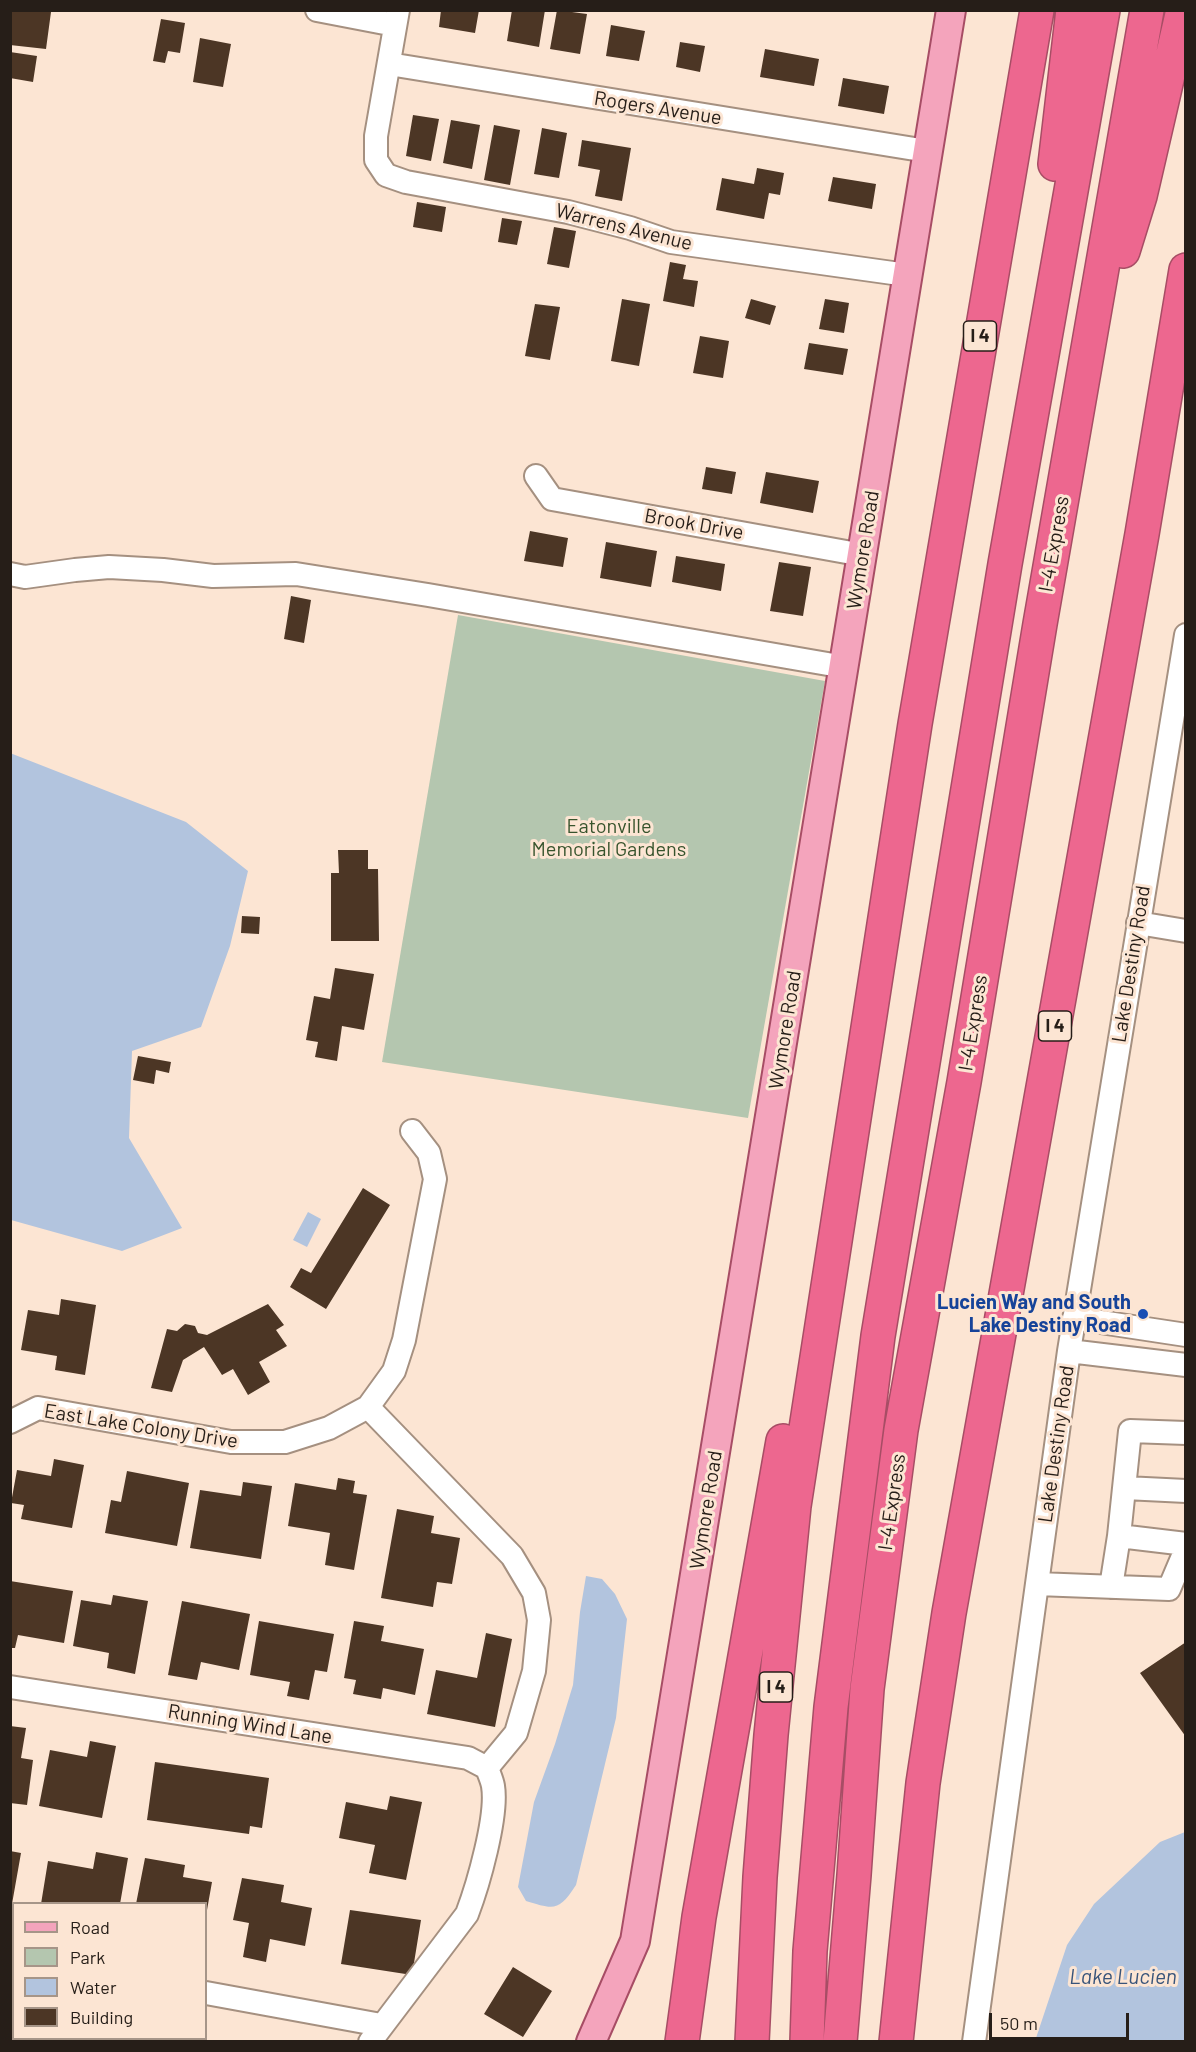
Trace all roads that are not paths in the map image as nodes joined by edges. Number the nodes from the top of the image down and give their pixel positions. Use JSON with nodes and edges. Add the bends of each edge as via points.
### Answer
{"nodes":[{"id":1,"x":316,"y":10,"type":"edge"},
{"id":2,"x":951,"y":10,"type":"edge"},
{"id":3,"x":1037,"y":10,"type":"edge"},
{"id":4,"x":1073,"y":10,"type":"edge"},
{"id":5,"x":1103,"y":10,"type":"edge"},
{"id":6,"x":1147,"y":10,"type":"edge"},
{"id":7,"x":1183,"y":10,"type":"edge"},
{"id":8,"x":397,"y":18,"type":"edge"},
{"id":9,"x":388,"y":64,"type":"junction"},
{"id":10,"x":927,"y":151,"type":"junction"},
{"id":11,"x":1185,"y":270,"type":"edge"},
{"id":12,"x":907,"y":275,"type":"junction"},
{"id":13,"x":1080,"y":394,"type":"junction"},
{"id":14,"x":1028,"y":439,"type":"junction"},
{"id":15,"x":536,"y":476,"type":"dead end"},
{"id":16,"x":863,"y":555,"type":"junction"},
{"id":17,"x":10,"y":574,"type":"edge"},
{"id":18,"x":1185,"y":635,"type":"edge"},
{"id":19,"x":844,"y":667,"type":"junction"},
{"id":20,"x":1138,"y":923,"type":"junction"},
{"id":21,"x":1185,"y":931,"type":"edge"},
{"id":22,"x":412,"y":1131,"type":"dead end"},
{"id":23,"x":1074,"y":1318,"type":"junction"},
{"id":24,"x":820,"y":1335,"type":"junction"},
{"id":25,"x":1185,"y":1335,"type":"edge"},
{"id":26,"x":1069,"y":1351,"type":"junction"},
{"id":27,"x":1185,"y":1365,"type":"edge"},
{"id":28,"x":368,"y":1407,"type":"junction"},
{"id":29,"x":10,"y":1422,"type":"edge"},
{"id":30,"x":1185,"y":1433,"type":"edge"},
{"id":31,"x":1125,"y":1488,"type":"junction"},
{"id":32,"x":1185,"y":1491,"type":"edge"},
{"id":33,"x":1119,"y":1536,"type":"junction"},
{"id":34,"x":1185,"y":1544,"type":"edge"},
{"id":35,"x":1185,"y":1550,"type":"edge"},
{"id":36,"x":1037,"y":1584,"type":"junction"},
{"id":37,"x":1177,"y":1585,"type":"edge"},
{"id":38,"x":1111,"y":1587,"type":"junction"},
{"id":39,"x":10,"y":1687,"type":"edge"},
{"id":40,"x":487,"y":1768,"type":"junction"},
{"id":41,"x":923,"y":1783,"type":"junction"},
{"id":42,"x":699,"y":1917,"type":"junction"},
{"id":43,"x":207,"y":1993,"type":"edge"},
{"id":44,"x":375,"y":2033,"type":"edge"},
{"id":45,"x":591,"y":2042,"type":"edge"},
{"id":46,"x":682,"y":2042,"type":"edge"},
{"id":47,"x":696,"y":2042,"type":"edge"},
{"id":48,"x":752,"y":2042,"type":"edge"},
{"id":49,"x":807,"y":2042,"type":"edge"},
{"id":50,"x":840,"y":2042,"type":"edge"},
{"id":51,"x":896,"y":2042,"type":"edge"},
{"id":52,"x":917,"y":2042,"type":"edge"},
{"id":53,"x":974,"y":2042,"type":"edge"}],
"edges":[{"from":1,"to":8,"type":"street"},
{"from":2,"to":10,"type":"main road","name":"Wymore Road"},
{"from":3,"to":24,"type":"highway","number":"I 4","via":[[915,724]]},
{"from":4,"to":14,"type":"highway","via":[[1026,403]]},
{"from":5,"to":14,"type":"highway","name":"I-4 Express"},
{"from":6,"to":13,"type":"highway","name":"I-4 Express"},
{"from":7,"to":13,"type":"highway","via":[[1140,196]]},
{"from":8,"to":9,"type":"street","name":"Warrens Avenue"},
{"from":9,"to":10,"type":"street","name":"Rogers Avenue"},
{"from":9,"to":12,"type":"street","name":"Warrens Avenue","via":[[376,136],[376,160],[386,176],[568,212],[671,242]]},
{"from":10,"to":12,"type":"main road","name":"Wymore Road"},
{"from":11,"to":41,"type":"highway","number":"I 4","via":[[1130,604],[949,1613]]},
{"from":12,"to":16,"type":"main road","name":"Wymore Road"},
{"from":13,"to":50,"type":"highway","name":"I-4 Express","via":[[901,1430],[867,1689]]},
{"from":14,"to":49,"type":"highway","name":"I-4 Express","via":[[875,1360],[831,1707],[810,1951]]},
{"from":15,"to":16,"type":"street","name":"Brook Drive","via":[[552,499]]},
{"from":16,"to":19,"type":"main road","name":"Wymore Road"},
{"from":17,"to":19,"type":"street","via":[[25,577],[109,567],[213,576],[296,574]]},
{"from":18,"to":20,"type":"street","name":"Lake Destiny Road"},
{"from":19,"to":45,"type":"main road","name":"Wymore Road","via":[[635,1941]]},
{"from":20,"to":21,"type":"street"},
{"from":20,"to":23,"type":"street","name":"Lake Destiny Road"},
{"from":22,"to":28,"type":"street","name":"East Lake Colony Drive","via":[[429,1154],[435,1179],[404,1340],[394,1371]]},
{"from":23,"to":25,"type":"street"},
{"from":23,"to":26,"type":"street","name":"Lake Destiny Road"},
{"from":24,"to":42,"type":"highway","via":[[790,1405],[773,1486]]},
{"from":24,"to":48,"type":"highway","number":"I 4","via":[[794,1506],[771,1735]]},
{"from":26,"to":27,"type":"street"},
{"from":26,"to":36,"type":"street","name":"Lake Destiny Road"},
{"from":28,"to":29,"type":"street","name":"East Lake Colony Drive","via":[[328,1428],[285,1442],[231,1442],[38,1408]]},
{"from":28,"to":40,"type":"street","via":[[512,1556],[534,1593],[539,1620],[534,1671],[516,1732]]},
{"from":30,"to":31,"type":"street","via":[[1130,1431]]},
{"from":31,"to":32,"type":"street"},
{"from":31,"to":33,"type":"street"},
{"from":33,"to":34,"type":"street"},
{"from":33,"to":38,"type":"street"},
{"from":35,"to":37,"type":"street"},
{"from":36,"to":38,"type":"street"},
{"from":36,"to":53,"type":"street","name":"Lake Destiny Road"},
{"from":37,"to":38,"type":"street"},
{"from":39,"to":40,"type":"street","name":"Running Wind Lane","via":[[468,1758]]},
{"from":40,"to":44,"type":"street","via":[[494,1808],[467,1914]]},
{"from":41,"to":51,"type":"highway","number":"I 4"},
{"from":41,"to":52,"type":"highway"},
{"from":42,"to":46,"type":"highway"},
{"from":42,"to":47,"type":"highway"},
{"from":43,"to":44,"type":"street"}]}
